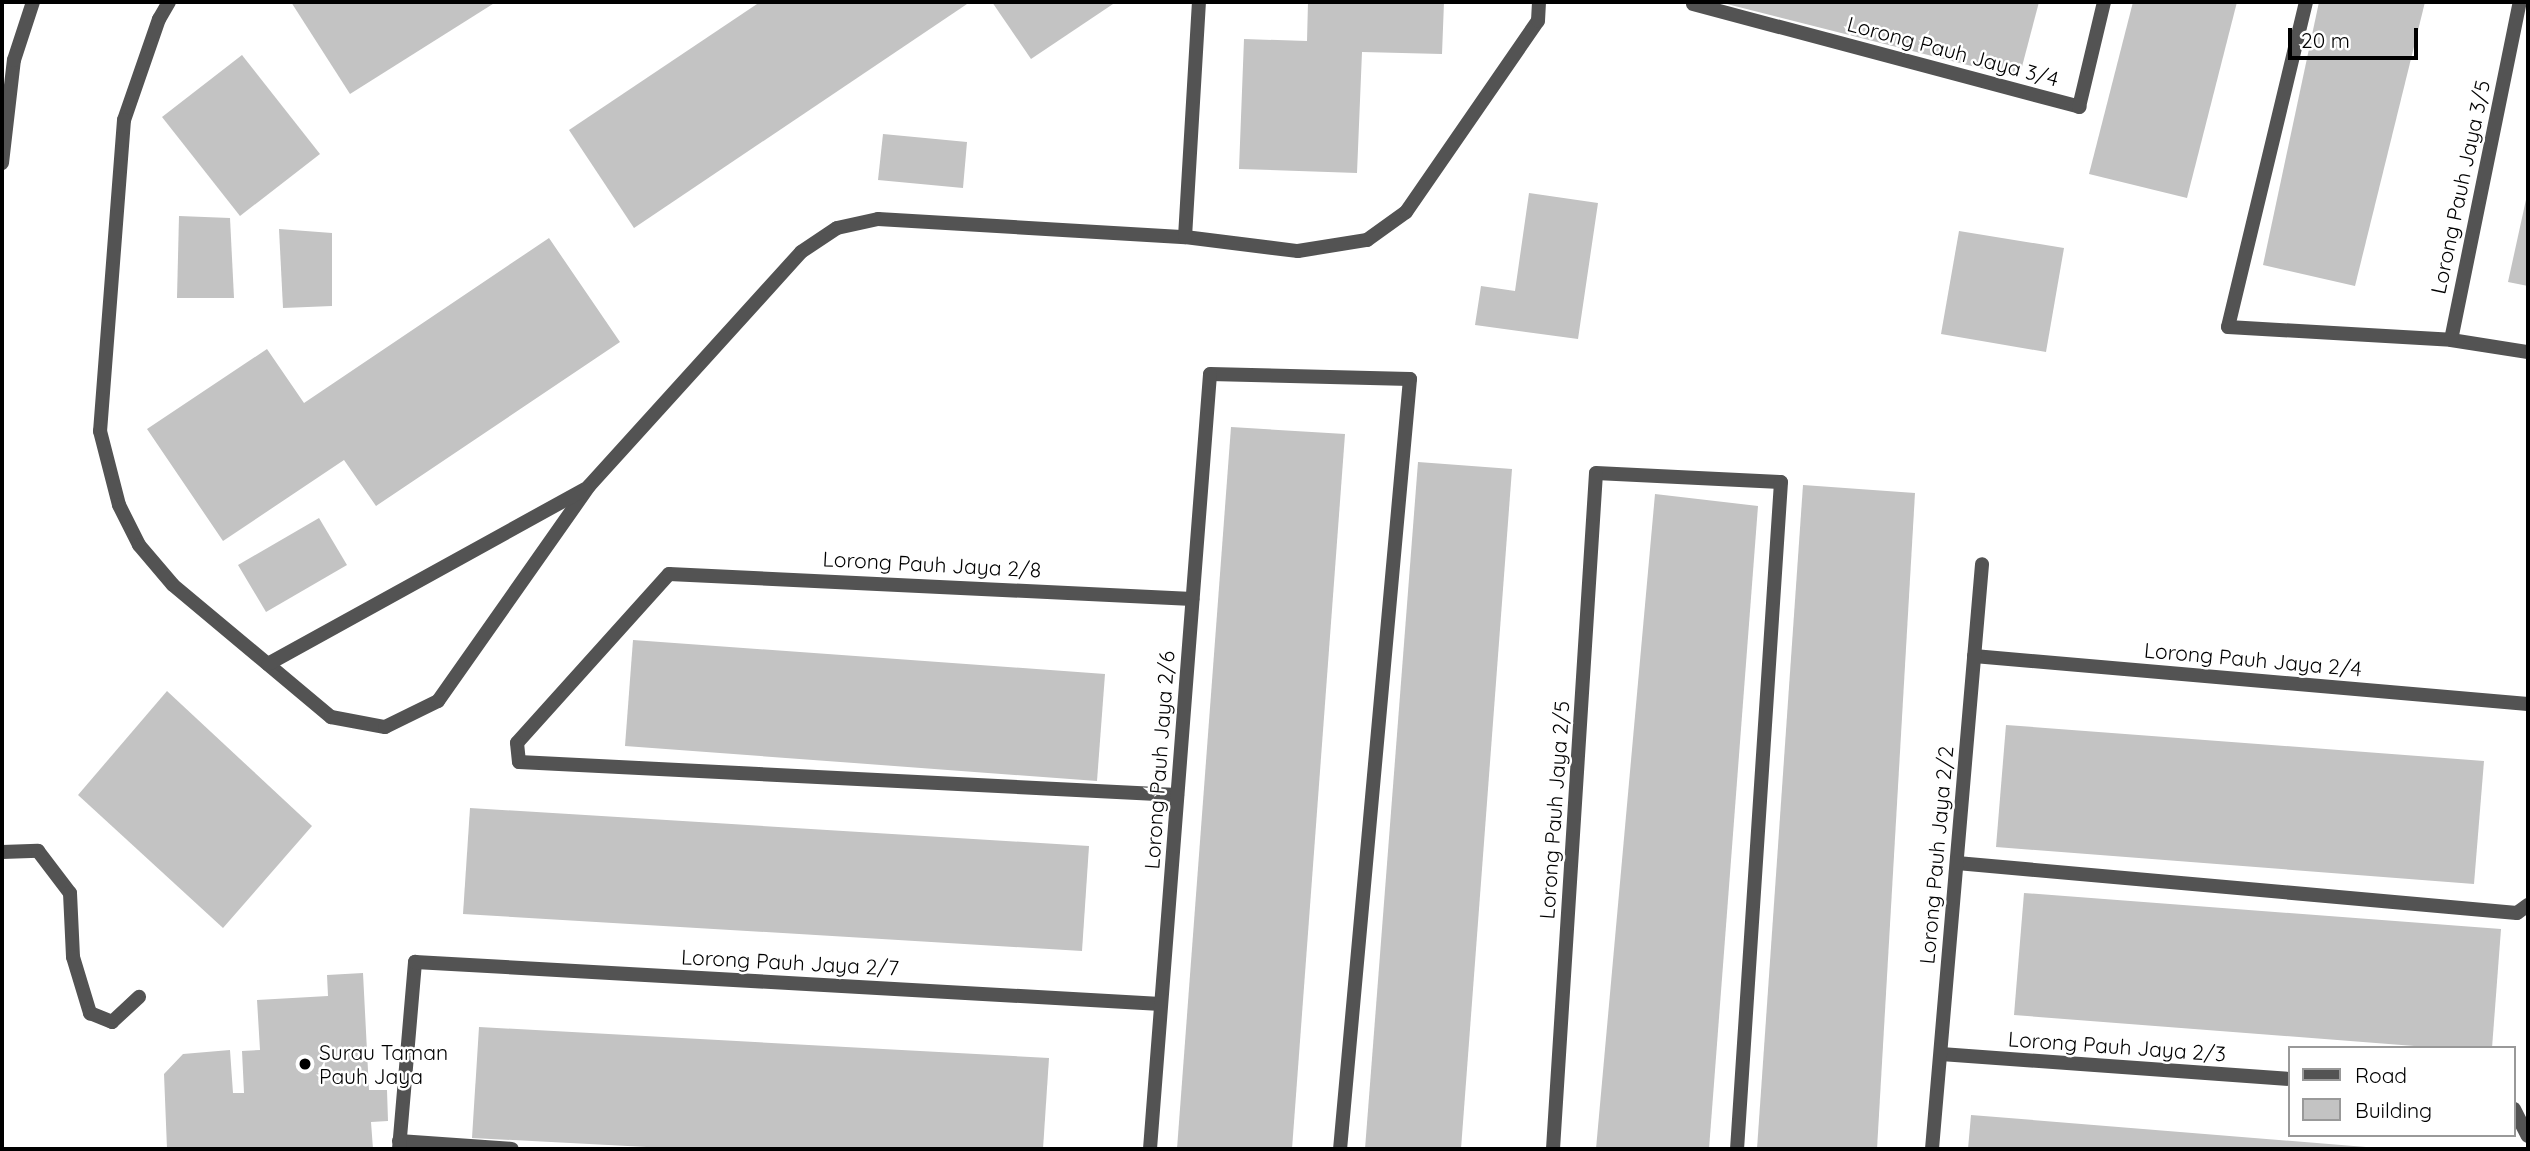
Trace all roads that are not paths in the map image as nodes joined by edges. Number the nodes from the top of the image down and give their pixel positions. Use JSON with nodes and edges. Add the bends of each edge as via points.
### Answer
{"nodes":[{"id":1,"x":33,"y":2,"type":"edge"},
{"id":2,"x":169,"y":2,"type":"edge"},
{"id":3,"x":1199,"y":2,"type":"edge"},
{"id":4,"x":1539,"y":2,"type":"edge"},
{"id":5,"x":2104,"y":2,"type":"edge"},
{"id":6,"x":2306,"y":2,"type":"edge"},
{"id":7,"x":2520,"y":2,"type":"edge"},
{"id":8,"x":1693,"y":4,"type":"dead end"},
{"id":9,"x":2,"y":163,"type":"edge"},
{"id":10,"x":1185,"y":237,"type":"junction"},
{"id":11,"x":2451,"y":340,"type":"junction"},
{"id":12,"x":2528,"y":352,"type":"edge"},
{"id":13,"x":589,"y":486,"type":"junction"},
{"id":14,"x":1982,"y":564,"type":"dead end"},
{"id":15,"x":1192,"y":599,"type":"junction"},
{"id":16,"x":1974,"y":656,"type":"junction"},
{"id":17,"x":268,"y":664,"type":"junction"},
{"id":18,"x":2528,"y":704,"type":"edge"},
{"id":19,"x":1177,"y":795,"type":"junction"},
{"id":20,"x":2,"y":852,"type":"edge"},
{"id":21,"x":1957,"y":863,"type":"junction"},
{"id":22,"x":2528,"y":905,"type":"edge"},
{"id":23,"x":139,"y":998,"type":"dead end"},
{"id":24,"x":1161,"y":1004,"type":"junction"},
{"id":25,"x":1941,"y":1054,"type":"junction"},
{"id":26,"x":2288,"y":1079,"type":"edge"},
{"id":27,"x":2516,"y":1113,"type":"edge"},
{"id":28,"x":2528,"y":1136,"type":"edge"},
{"id":29,"x":399,"y":1145,"type":"edge"},
{"id":30,"x":512,"y":1149,"type":"edge"},
{"id":31,"x":1150,"y":1149,"type":"edge"},
{"id":32,"x":1340,"y":1149,"type":"edge"},
{"id":33,"x":1553,"y":1149,"type":"edge"},
{"id":34,"x":1737,"y":1149,"type":"edge"},
{"id":35,"x":1933,"y":1149,"type":"edge"}],
"edges":[{"from":1,"to":9,"type":"street","via":[[14,60]]},
{"from":2,"to":17,"type":"street","via":[[124,120],[100,431],[119,505],[139,545],[173,585]]},
{"from":3,"to":10,"type":"street"},
{"from":4,"to":10,"type":"street","via":[[1538,22],[1406,212],[1367,240],[1298,251]]},
{"from":5,"to":8,"type":"street","name":"Lorong Pauh Jaya 3/4","via":[[2080,107]]},
{"from":6,"to":11,"type":"street","via":[[2228,327]]},
{"from":7,"to":11,"type":"street","name":"Lorong Pauh Jaya 3/5"},
{"from":10,"to":13,"type":"street","via":[[878,219],[837,228],[802,252]]},
{"from":11,"to":12,"type":"street"},
{"from":13,"to":17,"type":"street"},
{"from":13,"to":17,"type":"street","via":[[438,701],[386,727],[331,717]]},
{"from":14,"to":16,"type":"street","name":"Lorong Pauh Jaya 2/2"},
{"from":15,"to":19,"type":"street","name":"Lorong Pauh Jaya 2/6"},
{"from":15,"to":19,"type":"street","name":"Lorong Pauh Jaya 2/8","via":[[669,574],[517,743],[519,762]]},
{"from":15,"to":32,"type":"street","name":"Lorong Pauh Jaya 2/6","via":[[1210,374],[1410,379]]},
{"from":16,"to":18,"type":"street","name":"Lorong Pauh Jaya 2/4"},
{"from":16,"to":21,"type":"street","name":"Lorong Pauh Jaya 2/2"},
{"from":19,"to":24,"type":"street","name":"Lorong Pauh Jaya 2/6"},
{"from":20,"to":23,"type":"street","via":[[38,851],[70,892],[73,957],[90,1013],[112,1022]]},
{"from":21,"to":22,"type":"street","via":[[2517,913]]},
{"from":21,"to":25,"type":"street","name":"Lorong Pauh Jaya 2/2"},
{"from":24,"to":29,"type":"street","name":"Lorong Pauh Jaya 2/7","via":[[415,962]]},
{"from":24,"to":31,"type":"street","name":"Lorong Pauh Jaya 2/6"},
{"from":25,"to":26,"type":"street","name":"Lorong Pauh Jaya 2/3"},
{"from":25,"to":35,"type":"street","name":"Lorong Pauh Jaya 2/2"},
{"from":27,"to":28,"type":"street"},
{"from":29,"to":30,"type":"street"},
{"from":33,"to":34,"type":"street","name":"Lorong Pauh Jaya 2/5","via":[[1597,473],[1781,482]]}]}
